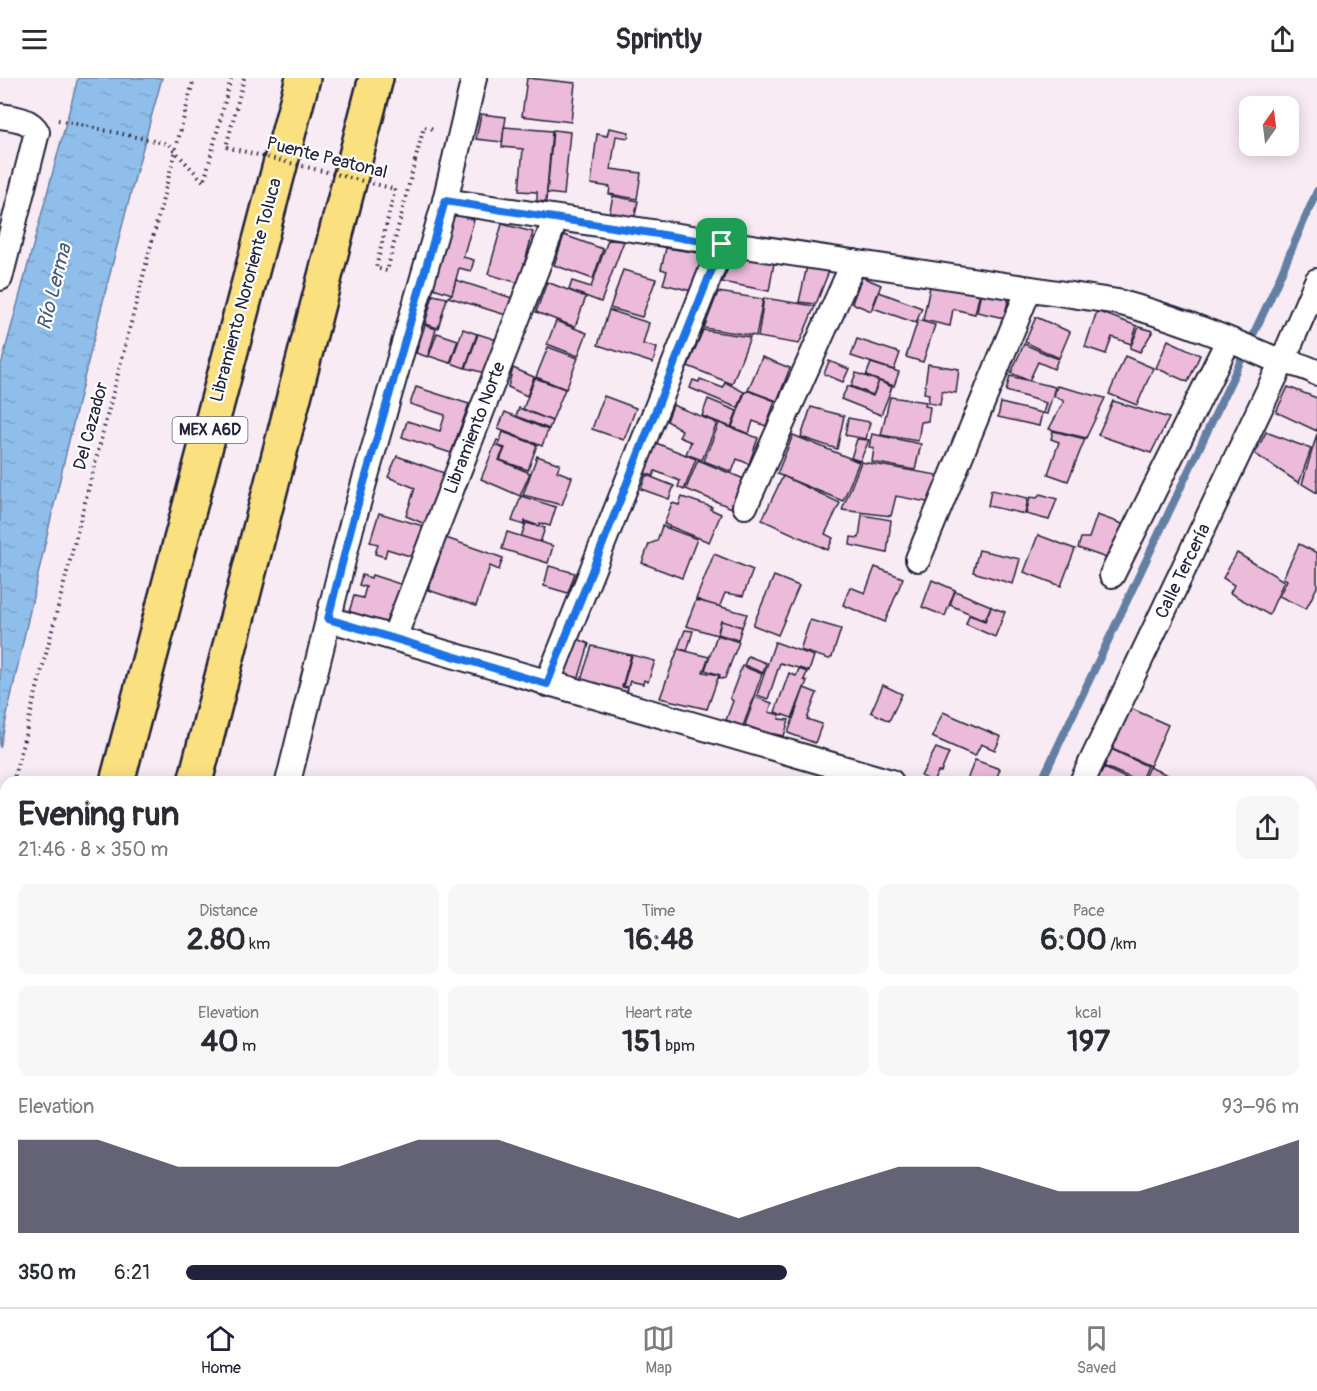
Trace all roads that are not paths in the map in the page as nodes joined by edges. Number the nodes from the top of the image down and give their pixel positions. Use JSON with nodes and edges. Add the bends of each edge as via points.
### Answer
{"nodes":[{"id":1,"x":303,"y":78,"type":"edge"},
{"id":2,"x":376,"y":78,"type":"edge"},
{"id":3,"x":474,"y":78,"type":"edge"},
{"id":4,"x":0,"y":116,"type":"edge"},
{"id":5,"x":445,"y":201,"type":"junction"},
{"id":6,"x":556,"y":218,"type":"junction"},
{"id":7,"x":722,"y":244,"type":"junction"},
{"id":8,"x":854,"y":262,"type":"junction"},
{"id":9,"x":0,"y":278,"type":"edge"},
{"id":10,"x":1317,"y":281,"type":"edge"},
{"id":11,"x":1029,"y":289,"type":"junction"},
{"id":12,"x":1256,"y":351,"type":"junction"},
{"id":13,"x":1317,"y":373,"type":"edge"},
{"id":14,"x":745,"y":506,"type":"dead end"},
{"id":15,"x":918,"y":559,"type":"dead end"},
{"id":16,"x":1112,"y":575,"type":"dead end"},
{"id":17,"x":328,"y":619,"type":"junction"},
{"id":18,"x":394,"y":638,"type":"junction"},
{"id":19,"x":547,"y":684,"type":"junction"},
{"id":20,"x":119,"y":776,"type":"edge"},
{"id":21,"x":197,"y":776,"type":"edge"},
{"id":22,"x":289,"y":776,"type":"edge"},
{"id":23,"x":870,"y":776,"type":"edge"},
{"id":24,"x":1084,"y":776,"type":"edge"}],
"edges":[{"from":1,"to":20,"type":"highway","name":"Libramiento Nororiente Toluca","number":"MEX A6D"},
{"from":2,"to":21,"type":"highway"},
{"from":3,"to":5,"type":"street"},
{"from":4,"to":9,"type":"street","via":[[43,122],[37,132]]},
{"from":5,"to":6,"type":"street"},
{"from":5,"to":17,"type":"street"},
{"from":6,"to":7,"type":"street"},
{"from":6,"to":18,"type":"street","name":"Libramiento Norte"},
{"from":7,"to":8,"type":"street"},
{"from":7,"to":19,"type":"street"},
{"from":8,"to":11,"type":"street"},
{"from":8,"to":14,"type":"street"},
{"from":10,"to":12,"type":"street"},
{"from":11,"to":12,"type":"street","via":[[1118,302],[1179,319]]},
{"from":11,"to":15,"type":"street"},
{"from":12,"to":13,"type":"street"},
{"from":12,"to":16,"type":"street"},
{"from":12,"to":24,"type":"street","name":"Calle Tercería"},
{"from":17,"to":18,"type":"street"},
{"from":17,"to":22,"type":"street"},
{"from":18,"to":19,"type":"street"},
{"from":19,"to":23,"type":"street"}]}
